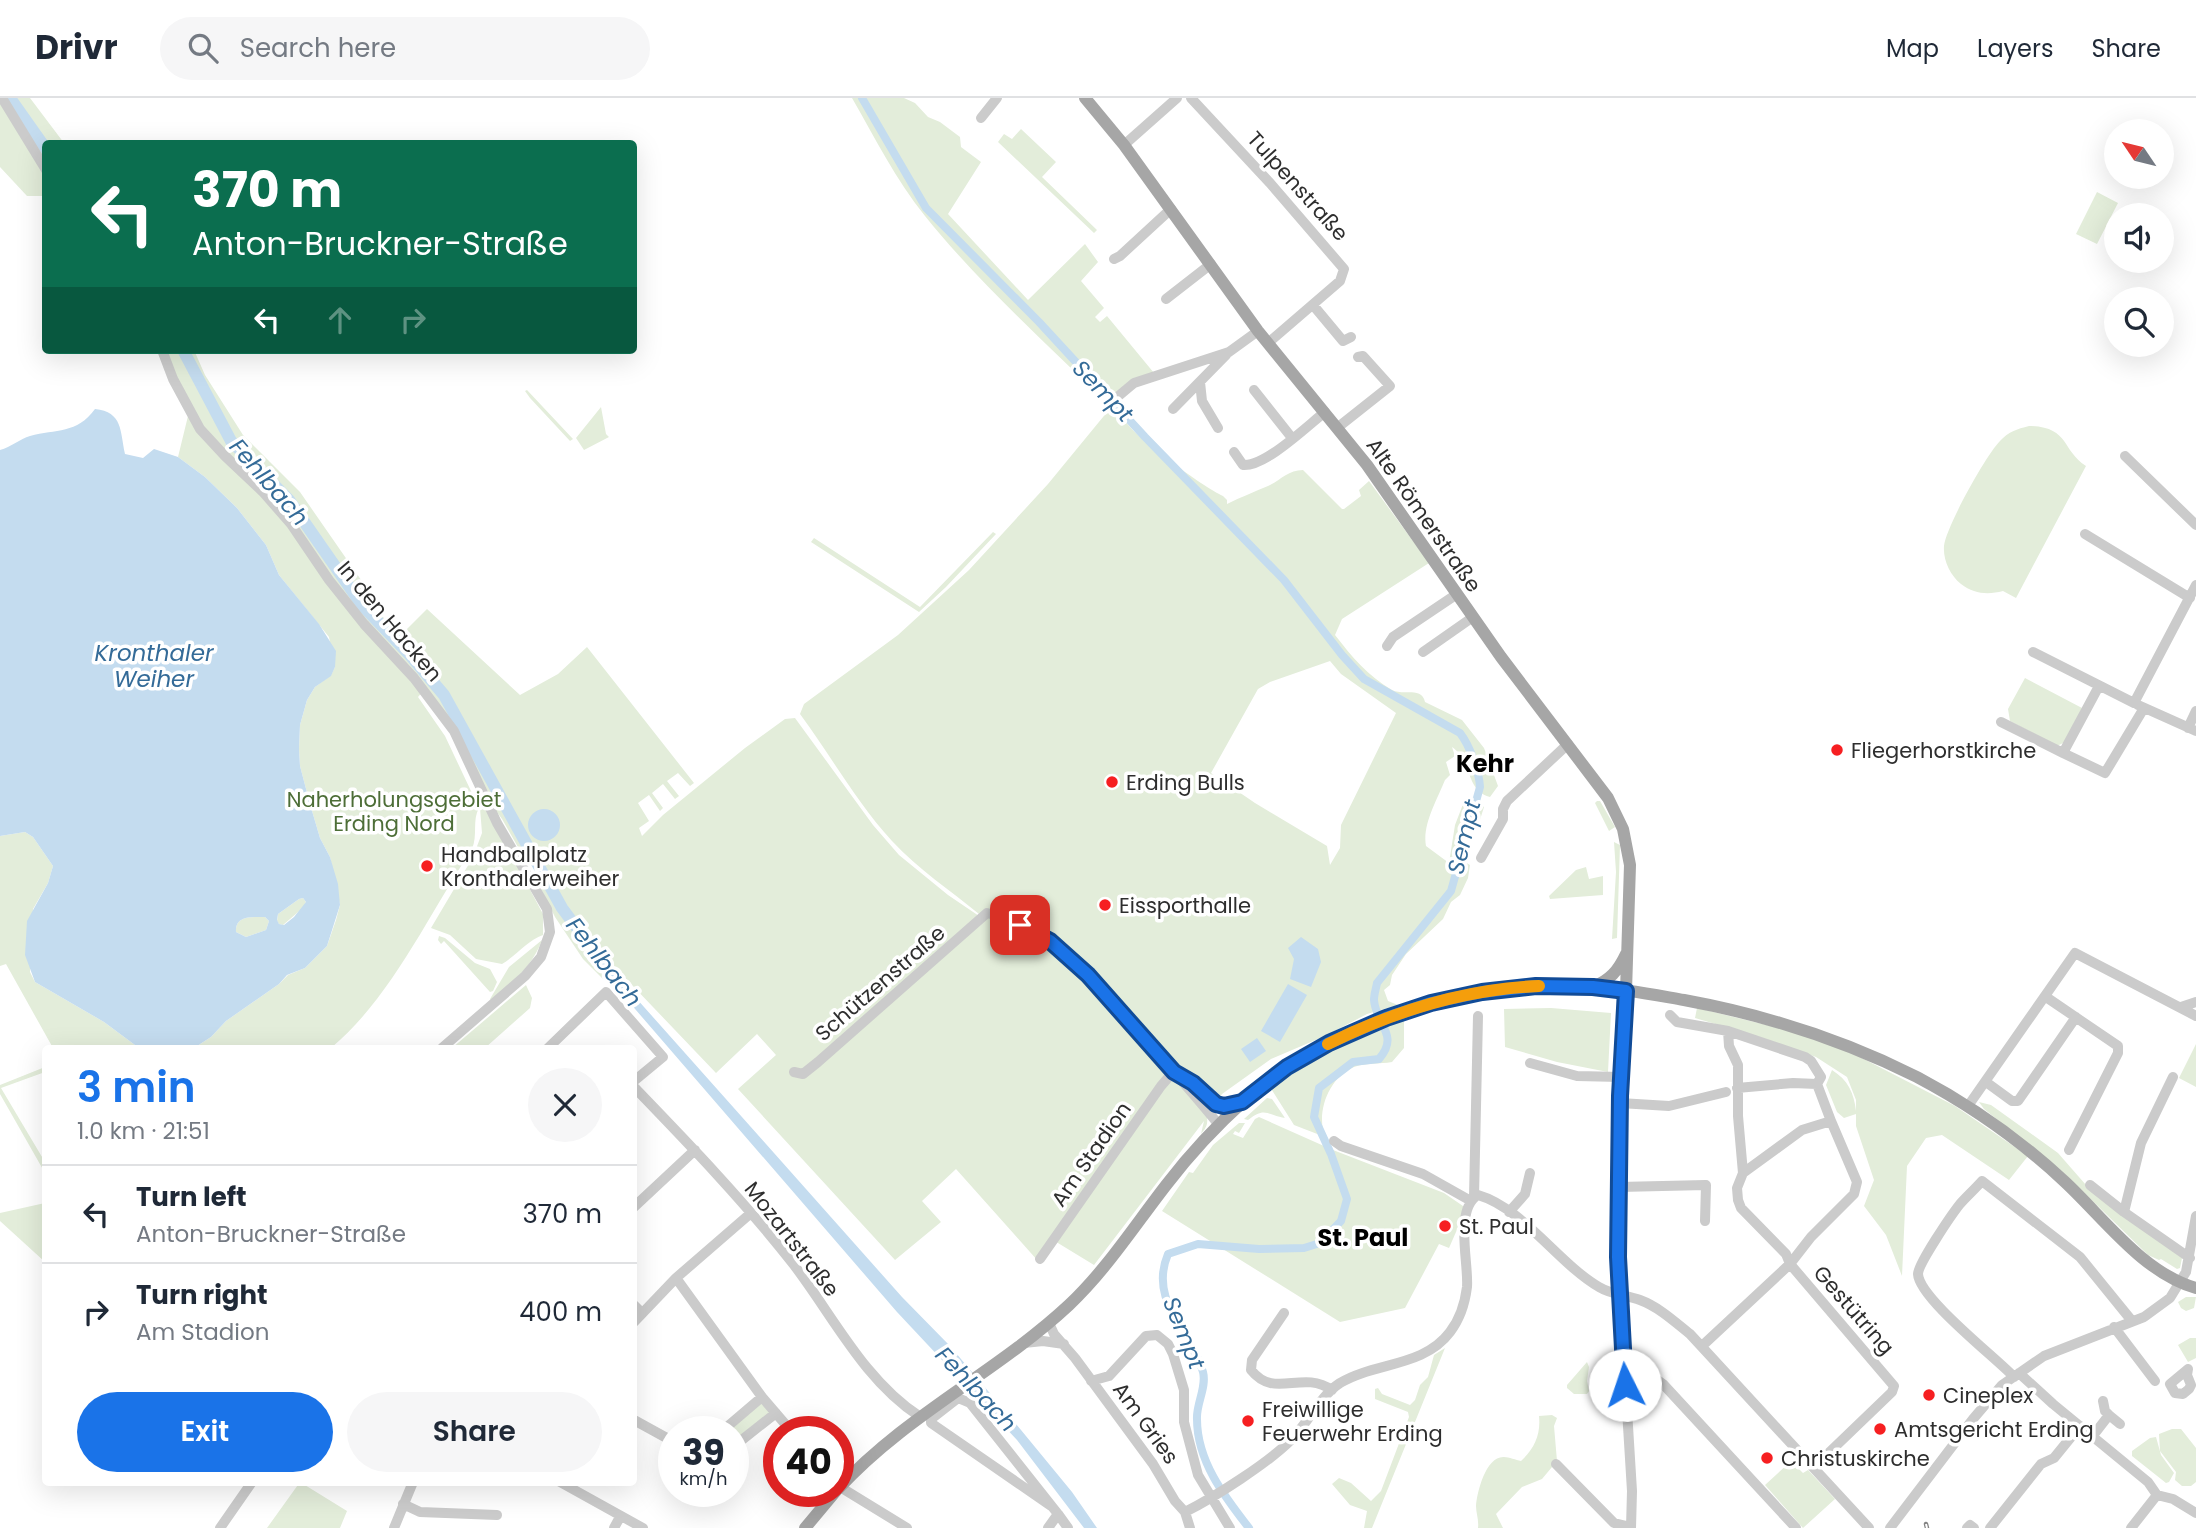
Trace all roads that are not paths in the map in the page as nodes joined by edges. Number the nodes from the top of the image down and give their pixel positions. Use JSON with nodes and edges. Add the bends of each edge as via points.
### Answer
{"nodes":[{"id":1,"x":2,"y":98,"type":"edge"},
{"id":2,"x":997,"y":98,"type":"edge"},
{"id":3,"x":1085,"y":98,"type":"edge"},
{"id":4,"x":1177,"y":98,"type":"edge"},
{"id":5,"x":1191,"y":98,"type":"edge"},
{"id":6,"x":981,"y":118,"type":"dead end"},
{"id":7,"x":1124,"y":145,"type":"junction"},
{"id":8,"x":42,"y":163,"type":"edge"},
{"id":9,"x":1171,"y":209,"type":"junction"},
{"id":10,"x":1114,"y":259,"type":"dead end"},
{"id":11,"x":1210,"y":264,"type":"junction"},
{"id":12,"x":1166,"y":299,"type":"dead end"},
{"id":13,"x":1313,"y":305,"type":"junction"},
{"id":14,"x":1258,"y":331,"type":"junction"},
{"id":15,"x":1350,"y":337,"type":"dead end"},
{"id":16,"x":1268,"y":343,"type":"junction"},
{"id":17,"x":1229,"y":352,"type":"junction"},
{"id":18,"x":164,"y":354,"type":"edge"},
{"id":19,"x":1358,"y":356,"type":"dead end"},
{"id":20,"x":1200,"y":382,"type":"junction"},
{"id":21,"x":1254,"y":390,"type":"dead end"},
{"id":22,"x":1113,"y":400,"type":"dead end"},
{"id":23,"x":1173,"y":409,"type":"dead end"},
{"id":24,"x":1325,"y":412,"type":"junction"},
{"id":25,"x":1218,"y":428,"type":"dead end"},
{"id":26,"x":1337,"y":428,"type":"junction"},
{"id":27,"x":1292,"y":438,"type":"junction"},
{"id":28,"x":1234,"y":452,"type":"dead end"},
{"id":29,"x":2124,"y":456,"type":"dead end"},
{"id":30,"x":2196,"y":525,"type":"edge"},
{"id":31,"x":2084,"y":534,"type":"dead end"},
{"id":32,"x":2196,"y":585,"type":"edge"},
{"id":33,"x":1457,"y":594,"type":"junction"},
{"id":34,"x":2190,"y":598,"type":"junction"},
{"id":35,"x":1472,"y":617,"type":"junction"},
{"id":36,"x":1387,"y":646,"type":"dead end"},
{"id":37,"x":1423,"y":652,"type":"dead end"},
{"id":38,"x":2033,"y":652,"type":"dead end"},
{"id":39,"x":2099,"y":686,"type":"junction"},
{"id":40,"x":2139,"y":706,"type":"junction"},
{"id":41,"x":2196,"y":711,"type":"edge"},
{"id":42,"x":2001,"y":722,"type":"dead end"},
{"id":43,"x":2192,"y":729,"type":"edge"},
{"id":44,"x":1568,"y":744,"type":"junction"},
{"id":45,"x":2063,"y":753,"type":"junction"},
{"id":46,"x":1481,"y":858,"type":"dead end"},
{"id":47,"x":1628,"y":951,"type":"junction"},
{"id":48,"x":1593,"y":987,"type":"junction"},
{"id":49,"x":1626,"y":991,"type":"junction"},
{"id":50,"x":2046,"y":997,"type":"junction"},
{"id":51,"x":2196,"y":1002,"type":"edge"},
{"id":52,"x":2181,"y":1007,"type":"junction"},
{"id":53,"x":1670,"y":1015,"type":"dead end"},
{"id":54,"x":1478,"y":1016,"type":"dead end"},
{"id":55,"x":2196,"y":1016,"type":"edge"},
{"id":56,"x":2076,"y":1017,"type":"junction"},
{"id":57,"x":1728,"y":1031,"type":"junction"},
{"id":58,"x":445,"y":1045,"type":"edge"},
{"id":59,"x":551,"y":1045,"type":"edge"},
{"id":60,"x":1531,"y":1063,"type":"dead end"},
{"id":61,"x":794,"y":1072,"type":"dead end"},
{"id":62,"x":1174,"y":1072,"type":"junction"},
{"id":63,"x":1621,"y":1077,"type":"junction"},
{"id":64,"x":2173,"y":1077,"type":"dead end"},
{"id":65,"x":637,"y":1079,"type":"edge"},
{"id":66,"x":1986,"y":1082,"type":"junction"},
{"id":67,"x":1817,"y":1084,"type":"junction"},
{"id":68,"x":1737,"y":1089,"type":"junction"},
{"id":69,"x":637,"y":1090,"type":"edge"},
{"id":70,"x":1726,"y":1092,"type":"dead end"},
{"id":71,"x":1242,"y":1102,"type":"junction"},
{"id":72,"x":1620,"y":1103,"type":"junction"},
{"id":73,"x":1216,"y":1104,"type":"junction"},
{"id":74,"x":1968,"y":1106,"type":"junction"},
{"id":75,"x":1224,"y":1120,"type":"junction"},
{"id":76,"x":1831,"y":1121,"type":"junction"},
{"id":77,"x":1334,"y":1141,"type":"dead end"},
{"id":78,"x":695,"y":1150,"type":"junction"},
{"id":79,"x":2069,"y":1150,"type":"dead end"},
{"id":80,"x":1530,"y":1173,"type":"dead end"},
{"id":81,"x":1742,"y":1173,"type":"junction"},
{"id":82,"x":2091,"y":1185,"type":"dead end"},
{"id":83,"x":1619,"y":1187,"type":"junction"},
{"id":84,"x":1473,"y":1199,"type":"junction"},
{"id":85,"x":637,"y":1204,"type":"edge"},
{"id":86,"x":1509,"y":1212,"type":"junction"},
{"id":87,"x":2124,"y":1212,"type":"junction"},
{"id":88,"x":751,"y":1213,"type":"junction"},
{"id":89,"x":2196,"y":1216,"type":"edge"},
{"id":90,"x":1705,"y":1221,"type":"dead end"},
{"id":91,"x":2192,"y":1255,"type":"edge"},
{"id":92,"x":1040,"y":1259,"type":"dead end"},
{"id":93,"x":1790,"y":1264,"type":"junction"},
{"id":94,"x":676,"y":1278,"type":"junction"},
{"id":95,"x":2180,"y":1284,"type":"junction"},
{"id":96,"x":2196,"y":1288,"type":"edge"},
{"id":97,"x":1620,"y":1296,"type":"junction"},
{"id":98,"x":638,"y":1309,"type":"edge"},
{"id":99,"x":1284,"y":1313,"type":"dead end"},
{"id":100,"x":2132,"y":1321,"type":"junction"},
{"id":101,"x":1049,"y":1323,"type":"junction"},
{"id":102,"x":2114,"y":1327,"type":"junction"},
{"id":103,"x":1020,"y":1344,"type":"junction"},
{"id":104,"x":1064,"y":1344,"type":"junction"},
{"id":105,"x":1702,"y":1346,"type":"junction"},
{"id":106,"x":1624,"y":1366,"type":"junction"},
{"id":107,"x":2016,"y":1375,"type":"junction"},
{"id":108,"x":1091,"y":1381,"type":"junction"},
{"id":109,"x":2155,"y":1381,"type":"dead end"},
{"id":110,"x":1332,"y":1390,"type":"junction"},
{"id":111,"x":956,"y":1395,"type":"junction"},
{"id":112,"x":762,"y":1396,"type":"junction"},
{"id":113,"x":2103,"y":1401,"type":"dead end"},
{"id":114,"x":776,"y":1413,"type":"junction"},
{"id":115,"x":2109,"y":1415,"type":"junction"},
{"id":116,"x":739,"y":1416,"type":"edge"},
{"id":117,"x":779,"y":1416,"type":"edge"},
{"id":118,"x":919,"y":1416,"type":"junction"},
{"id":119,"x":637,"y":1422,"type":"edge"},
{"id":120,"x":2120,"y":1424,"type":"dead end"},
{"id":121,"x":2080,"y":1426,"type":"junction"},
{"id":122,"x":658,"y":1433,"type":"edge"},
{"id":123,"x":749,"y":1434,"type":"edge"},
{"id":124,"x":2092,"y":1437,"type":"junction"},
{"id":125,"x":1556,"y":1464,"type":"dead end"},
{"id":126,"x":1814,"y":1466,"type":"junction"},
{"id":127,"x":854,"y":1472,"type":"edge"},
{"id":128,"x":248,"y":1486,"type":"edge"},
{"id":129,"x":411,"y":1486,"type":"edge"},
{"id":130,"x":568,"y":1486,"type":"edge"},
{"id":131,"x":2157,"y":1495,"type":"junction"},
{"id":132,"x":854,"y":1496,"type":"edge"},
{"id":133,"x":1212,"y":1496,"type":"junction"},
{"id":134,"x":403,"y":1504,"type":"junction"},
{"id":135,"x":822,"y":1507,"type":"edge"},
{"id":136,"x":1055,"y":1510,"type":"junction"},
{"id":137,"x":1185,"y":1512,"type":"junction"},
{"id":138,"x":2196,"y":1513,"type":"edge"},
{"id":139,"x":497,"y":1515,"type":"dead end"},
{"id":140,"x":620,"y":1517,"type":"junction"},
{"id":141,"x":1631,"y":1527,"type":"edge"},
{"id":142,"x":220,"y":1528,"type":"edge"},
{"id":143,"x":394,"y":1528,"type":"edge"},
{"id":144,"x":614,"y":1528,"type":"edge"},
{"id":145,"x":643,"y":1528,"type":"edge"},
{"id":146,"x":805,"y":1528,"type":"edge"},
{"id":147,"x":907,"y":1528,"type":"edge"},
{"id":148,"x":1048,"y":1528,"type":"edge"},
{"id":149,"x":1069,"y":1528,"type":"edge"},
{"id":150,"x":1190,"y":1528,"type":"edge"},
{"id":151,"x":1230,"y":1528,"type":"edge"},
{"id":152,"x":1796,"y":1528,"type":"edge"},
{"id":153,"x":1869,"y":1528,"type":"edge"},
{"id":154,"x":1890,"y":1528,"type":"edge"},
{"id":155,"x":1967,"y":1528,"type":"edge"},
{"id":156,"x":1974,"y":1528,"type":"edge"},
{"id":157,"x":1990,"y":1528,"type":"edge"},
{"id":158,"x":2131,"y":1528,"type":"edge"}],
"edges":[{"from":1,"to":8,"type":"street"},
{"from":2,"to":6,"type":"street"},
{"from":3,"to":7,"type":"main road","name":"Alte Römerstraße"},
{"from":4,"to":7,"type":"street"},
{"from":5,"to":13,"type":"street","name":"Tulpenstraße","via":[[1341,263],[1345,272],[1340,281]]},
{"from":7,"to":9,"type":"main road","name":"Alte Römerstraße"},
{"from":9,"to":10,"type":"street"},
{"from":9,"to":11,"type":"main road","name":"Alte Römerstraße"},
{"from":11,"to":12,"type":"street"},
{"from":11,"to":14,"type":"main road","name":"Alte Römerstraße"},
{"from":13,"to":15,"type":"street","via":[[1343,341]]},
{"from":13,"to":16,"type":"street"},
{"from":14,"to":16,"type":"main road","name":"Alte Römerstraße"},
{"from":14,"to":17,"type":"street"},
{"from":16,"to":24,"type":"main road","name":"Alte Römerstraße"},
{"from":17,"to":20,"type":"street"},
{"from":17,"to":22,"type":"street","via":[[1137,382]]},
{"from":18,"to":58,"type":"street","name":"In den Hacken","via":[[200,429],[291,524],[336,589],[454,731],[497,823],[547,909],[548,940],[541,957]]},
{"from":19,"to":26,"type":"street","via":[[1393,390]]},
{"from":20,"to":23,"type":"street"},
{"from":20,"to":25,"type":"street","via":[[1202,401]]},
{"from":21,"to":27,"type":"street"},
{"from":24,"to":26,"type":"main road","name":"Alte Römerstraße"},
{"from":24,"to":27,"type":"street"},
{"from":26,"to":33,"type":"main road","name":"Alte Römerstraße"},
{"from":27,"to":28,"type":"street","via":[[1248,466]]},
{"from":29,"to":30,"type":"street"},
{"from":31,"to":34,"type":"street"},
{"from":32,"to":34,"type":"street"},
{"from":33,"to":35,"type":"main road","name":"Alte Römerstraße"},
{"from":33,"to":36,"type":"street","via":[[1393,637]]},
{"from":34,"to":40,"type":"street"},
{"from":35,"to":37,"type":"street"},
{"from":35,"to":44,"type":"main road","name":"Alte Römerstraße"},
{"from":38,"to":39,"type":"street"},
{"from":39,"to":40,"type":"street"},
{"from":39,"to":45,"type":"street"},
{"from":40,"to":43,"type":"street"},
{"from":40,"to":45,"type":"street","via":[[2105,773]]},
{"from":41,"to":43,"type":"street"},
{"from":42,"to":45,"type":"street"},
{"from":44,"to":46,"type":"street","via":[[1507,801],[1503,819]]},
{"from":44,"to":47,"type":"main road","name":"Alte Römerstraße","via":[[1608,798],[1625,833],[1631,876]]},
{"from":47,"to":48,"type":"main road","via":[[1619,969]]},
{"from":47,"to":49,"type":"main road","name":"Alte Römerstraße"},
{"from":48,"to":49,"type":"main road"},
{"from":48,"to":71,"type":"main road","via":[[1536,986],[1431,1003],[1371,1024],[1294,1063]]},
{"from":49,"to":63,"type":"street"},
{"from":49,"to":74,"type":"main road","via":[[1727,1008],[1809,1031],[1867,1054]]},
{"from":50,"to":52,"type":"street","via":[[2077,953]]},
{"from":50,"to":56,"type":"street"},
{"from":50,"to":66,"type":"street"},
{"from":51,"to":52,"type":"street"},
{"from":52,"to":55,"type":"street"},
{"from":53,"to":57,"type":"street","via":[[1677,1022]]},
{"from":54,"to":84,"type":"street"},
{"from":56,"to":66,"type":"street","via":[[2018,1101]]},
{"from":56,"to":79,"type":"street","via":[[2118,1046],[2118,1052]]},
{"from":57,"to":67,"type":"street","via":[[1805,1057],[1821,1077]]},
{"from":57,"to":68,"type":"street","via":[[1738,1065]]},
{"from":59,"to":65,"type":"street","via":[[606,992],[663,1057]]},
{"from":60,"to":63,"type":"street","via":[[1577,1076]]},
{"from":61,"to":62,"type":"street","name":"Schützenstraße","via":[[803,1074],[818,1062],[987,913],[1050,941],[1088,975]]},
{"from":62,"to":73,"type":"street"},
{"from":62,"to":75,"type":"street"},
{"from":62,"to":92,"type":"street","name":"Am Stadion"},
{"from":63,"to":72,"type":"street"},
{"from":64,"to":87,"type":"street","via":[[2141,1143]]},
{"from":66,"to":74,"type":"street"},
{"from":67,"to":68,"type":"street"},
{"from":67,"to":76,"type":"street"},
{"from":68,"to":81,"type":"street"},
{"from":69,"to":78,"type":"street","name":"Mozartstraße"},
{"from":70,"to":72,"type":"street","via":[[1669,1106]]},
{"from":71,"to":73,"type":"street"},
{"from":71,"to":75,"type":"main road"},
{"from":72,"to":83,"type":"street"},
{"from":73,"to":75,"type":"street"},
{"from":74,"to":95,"type":"main road","via":[[2034,1155],[2142,1258]]},
{"from":75,"to":101,"type":"main road","via":[[1180,1168],[1099,1274]]},
{"from":76,"to":81,"type":"street","via":[[1802,1130]]},
{"from":76,"to":93,"type":"street","via":[[1857,1188]]},
{"from":77,"to":84,"type":"street","via":[[1423,1174]]},
{"from":78,"to":85,"type":"street"},
{"from":78,"to":88,"type":"street","name":"Mozartstraße"},
{"from":80,"to":86,"type":"street","via":[[1525,1194]]},
{"from":81,"to":93,"type":"street","via":[[1737,1188],[1741,1208],[1786,1254]]},
{"from":82,"to":87,"type":"street"},
{"from":83,"to":90,"type":"street","via":[[1706,1185]]},
{"from":83,"to":97,"type":"street"},
{"from":84,"to":86,"type":"street","via":[[1478,1195]]},
{"from":84,"to":110,"type":"street","via":[[1464,1240],[1465,1301],[1445,1339],[1423,1354],[1355,1377]]},
{"from":86,"to":97,"type":"street","via":[[1592,1283]]},
{"from":87,"to":91,"type":"street"},
{"from":88,"to":94,"type":"street"},
{"from":88,"to":118,"type":"street","name":"Mozartstraße","via":[[856,1353]]},
{"from":89,"to":91,"type":"street"},
{"from":91,"to":95,"type":"street"},
{"from":93,"to":105,"type":"street","name":"Gestütring"},
{"from":93,"to":126,"type":"street","name":"Gestütring","via":[[1894,1386]]},
{"from":94,"to":98,"type":"street"},
{"from":94,"to":112,"type":"street"},
{"from":95,"to":96,"type":"main road"},
{"from":95,"to":100,"type":"street","via":[[2156,1310]]},
{"from":97,"to":105,"type":"street","via":[[1639,1299],[1656,1309]]},
{"from":97,"to":106,"type":"street"},
{"from":99,"to":110,"type":"street","via":[[1250,1365],[1257,1378],[1272,1385],[1317,1382]]},
{"from":100,"to":102,"type":"street"},
{"from":100,"to":107,"type":"street","via":[[2080,1258],[1982,1181],[1960,1204],[1918,1276],[1939,1307]]},
{"from":101,"to":103,"type":"main road"},
{"from":101,"to":104,"type":"street","name":"Am Gries"},
{"from":102,"to":107,"type":"street","via":[[2044,1356]]},
{"from":102,"to":109,"type":"street"},
{"from":103,"to":104,"type":"street"},
{"from":103,"to":111,"type":"main road"},
{"from":104,"to":108,"type":"street","name":"Am Gries"},
{"from":105,"to":126,"type":"street"},
{"from":106,"to":141,"type":"street"},
{"from":106,"to":152,"type":"street","via":[[1645,1371],[1663,1384]]},
{"from":107,"to":121,"type":"street"},
{"from":107,"to":154,"type":"street","via":[[1972,1419]]},
{"from":108,"to":133,"type":"street","via":[[1109,1376],[1146,1336],[1161,1338],[1173,1354],[1184,1390],[1184,1422],[1198,1475]]},
{"from":108,"to":137,"type":"street","name":"Am Gries"},
{"from":110,"to":133,"type":"street","via":[[1287,1444]]},
{"from":111,"to":118,"type":"main road"},
{"from":111,"to":136,"type":"street","via":[[970,1403]]},
{"from":111,"to":136,"type":"street","via":[[931,1423]]},
{"from":112,"to":114,"type":"street"},
{"from":112,"to":116,"type":"street"},
{"from":113,"to":115,"type":"street"},
{"from":114,"to":117,"type":"street"},
{"from":114,"to":123,"type":"street"},
{"from":115,"to":120,"type":"street"},
{"from":115,"to":124,"type":"street"},
{"from":118,"to":127,"type":"main road"},
{"from":119,"to":122,"type":"street"},
{"from":121,"to":124,"type":"street"},
{"from":121,"to":157,"type":"street","via":[[2054,1458],[2041,1464]]},
{"from":124,"to":131,"type":"street","via":[[2148,1482]]},
{"from":125,"to":141,"type":"street","via":[[1614,1523]]},
{"from":126,"to":153,"type":"street"},
{"from":128,"to":142,"type":"street"},
{"from":129,"to":134,"type":"street"},
{"from":130,"to":140,"type":"street"},
{"from":131,"to":138,"type":"street"},
{"from":131,"to":158,"type":"street"},
{"from":132,"to":147,"type":"street"},
{"from":133,"to":137,"type":"street"},
{"from":133,"to":151,"type":"street"},
{"from":134,"to":139,"type":"street","via":[[420,1512]]},
{"from":134,"to":143,"type":"street"},
{"from":135,"to":146,"type":"main road"},
{"from":136,"to":148,"type":"street"},
{"from":136,"to":149,"type":"street"},
{"from":137,"to":150,"type":"street","name":"Am Gries"},
{"from":140,"to":144,"type":"street"},
{"from":140,"to":145,"type":"street"},
{"from":155,"to":156,"type":"street"}]}
